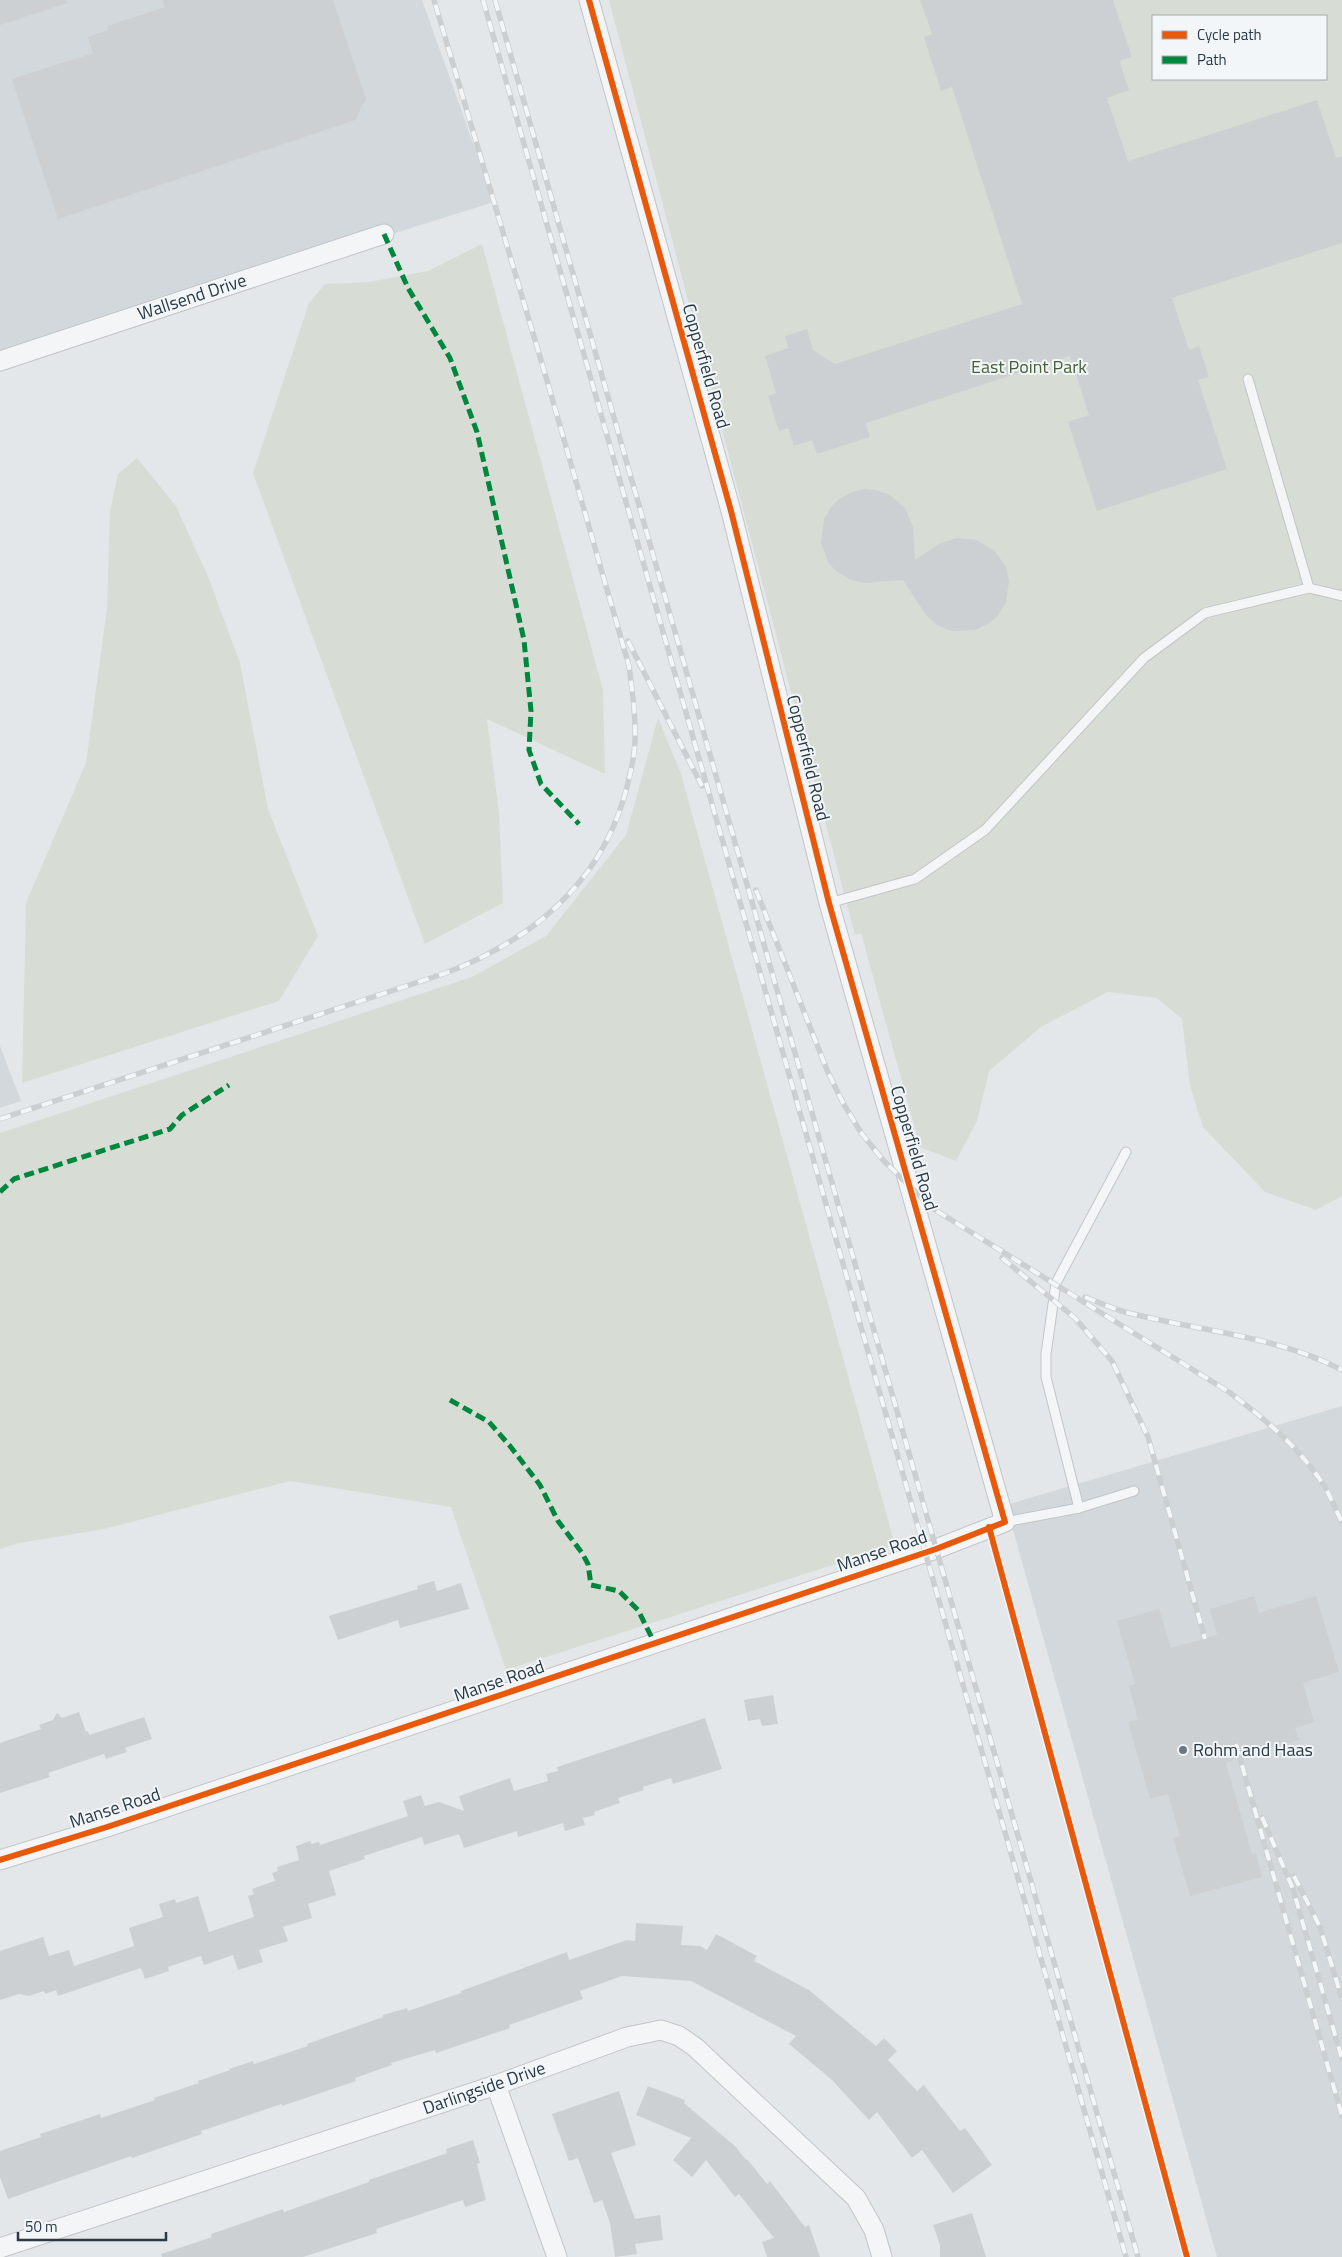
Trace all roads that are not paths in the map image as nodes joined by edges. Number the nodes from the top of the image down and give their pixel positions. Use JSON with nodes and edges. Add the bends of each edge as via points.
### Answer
{"nodes":[{"id":1,"x":589,"y":0,"type":"edge"},
{"id":2,"x":384,"y":234,"type":"dead end"},
{"id":3,"x":0,"y":361,"type":"edge"},
{"id":4,"x":1248,"y":378,"type":"dead end"},
{"id":5,"x":1309,"y":588,"type":"junction"},
{"id":6,"x":1342,"y":596,"type":"edge"},
{"id":7,"x":829,"y":904,"type":"junction"},
{"id":8,"x":1126,"y":1152,"type":"dead end"},
{"id":9,"x":1134,"y":1491,"type":"dead end"},
{"id":10,"x":1080,"y":1508,"type":"junction"},
{"id":11,"x":1005,"y":1522,"type":"junction"},
{"id":12,"x":0,"y":1860,"type":"edge"},
{"id":13,"x":496,"y":2085,"type":"junction"},
{"id":14,"x":0,"y":2248,"type":"edge"},
{"id":15,"x":557,"y":2257,"type":"edge"},
{"id":16,"x":882,"y":2257,"type":"edge"}],
"edges":[{"from":1,"to":7,"type":"street","name":"Copperfield Road","via":[[731,510]]},
{"from":2,"to":3,"type":"street","name":"Wallsend Drive"},
{"from":4,"to":5,"type":"lane"},
{"from":5,"to":6,"type":"lane"},
{"from":5,"to":7,"type":"lane","via":[[1205,613],[1144,658],[985,830],[915,879]]},
{"from":7,"to":11,"type":"street","name":"Copperfield Road"},
{"from":8,"to":10,"type":"lane","via":[[1056,1283],[1046,1354],[1046,1377]]},
{"from":9,"to":10,"type":"lane"},
{"from":10,"to":11,"type":"lane"},
{"from":11,"to":12,"type":"street","name":"Manse Road","via":[[936,1549],[562,1675]]},
{"from":13,"to":14,"type":"street","name":"Darlingside Drive"},
{"from":13,"to":15,"type":"street"},
{"from":13,"to":16,"type":"street","name":"Darlingside Drive","via":[[627,2037],[661,2030],[680,2036],[856,2198],[874,2230]]}]}
